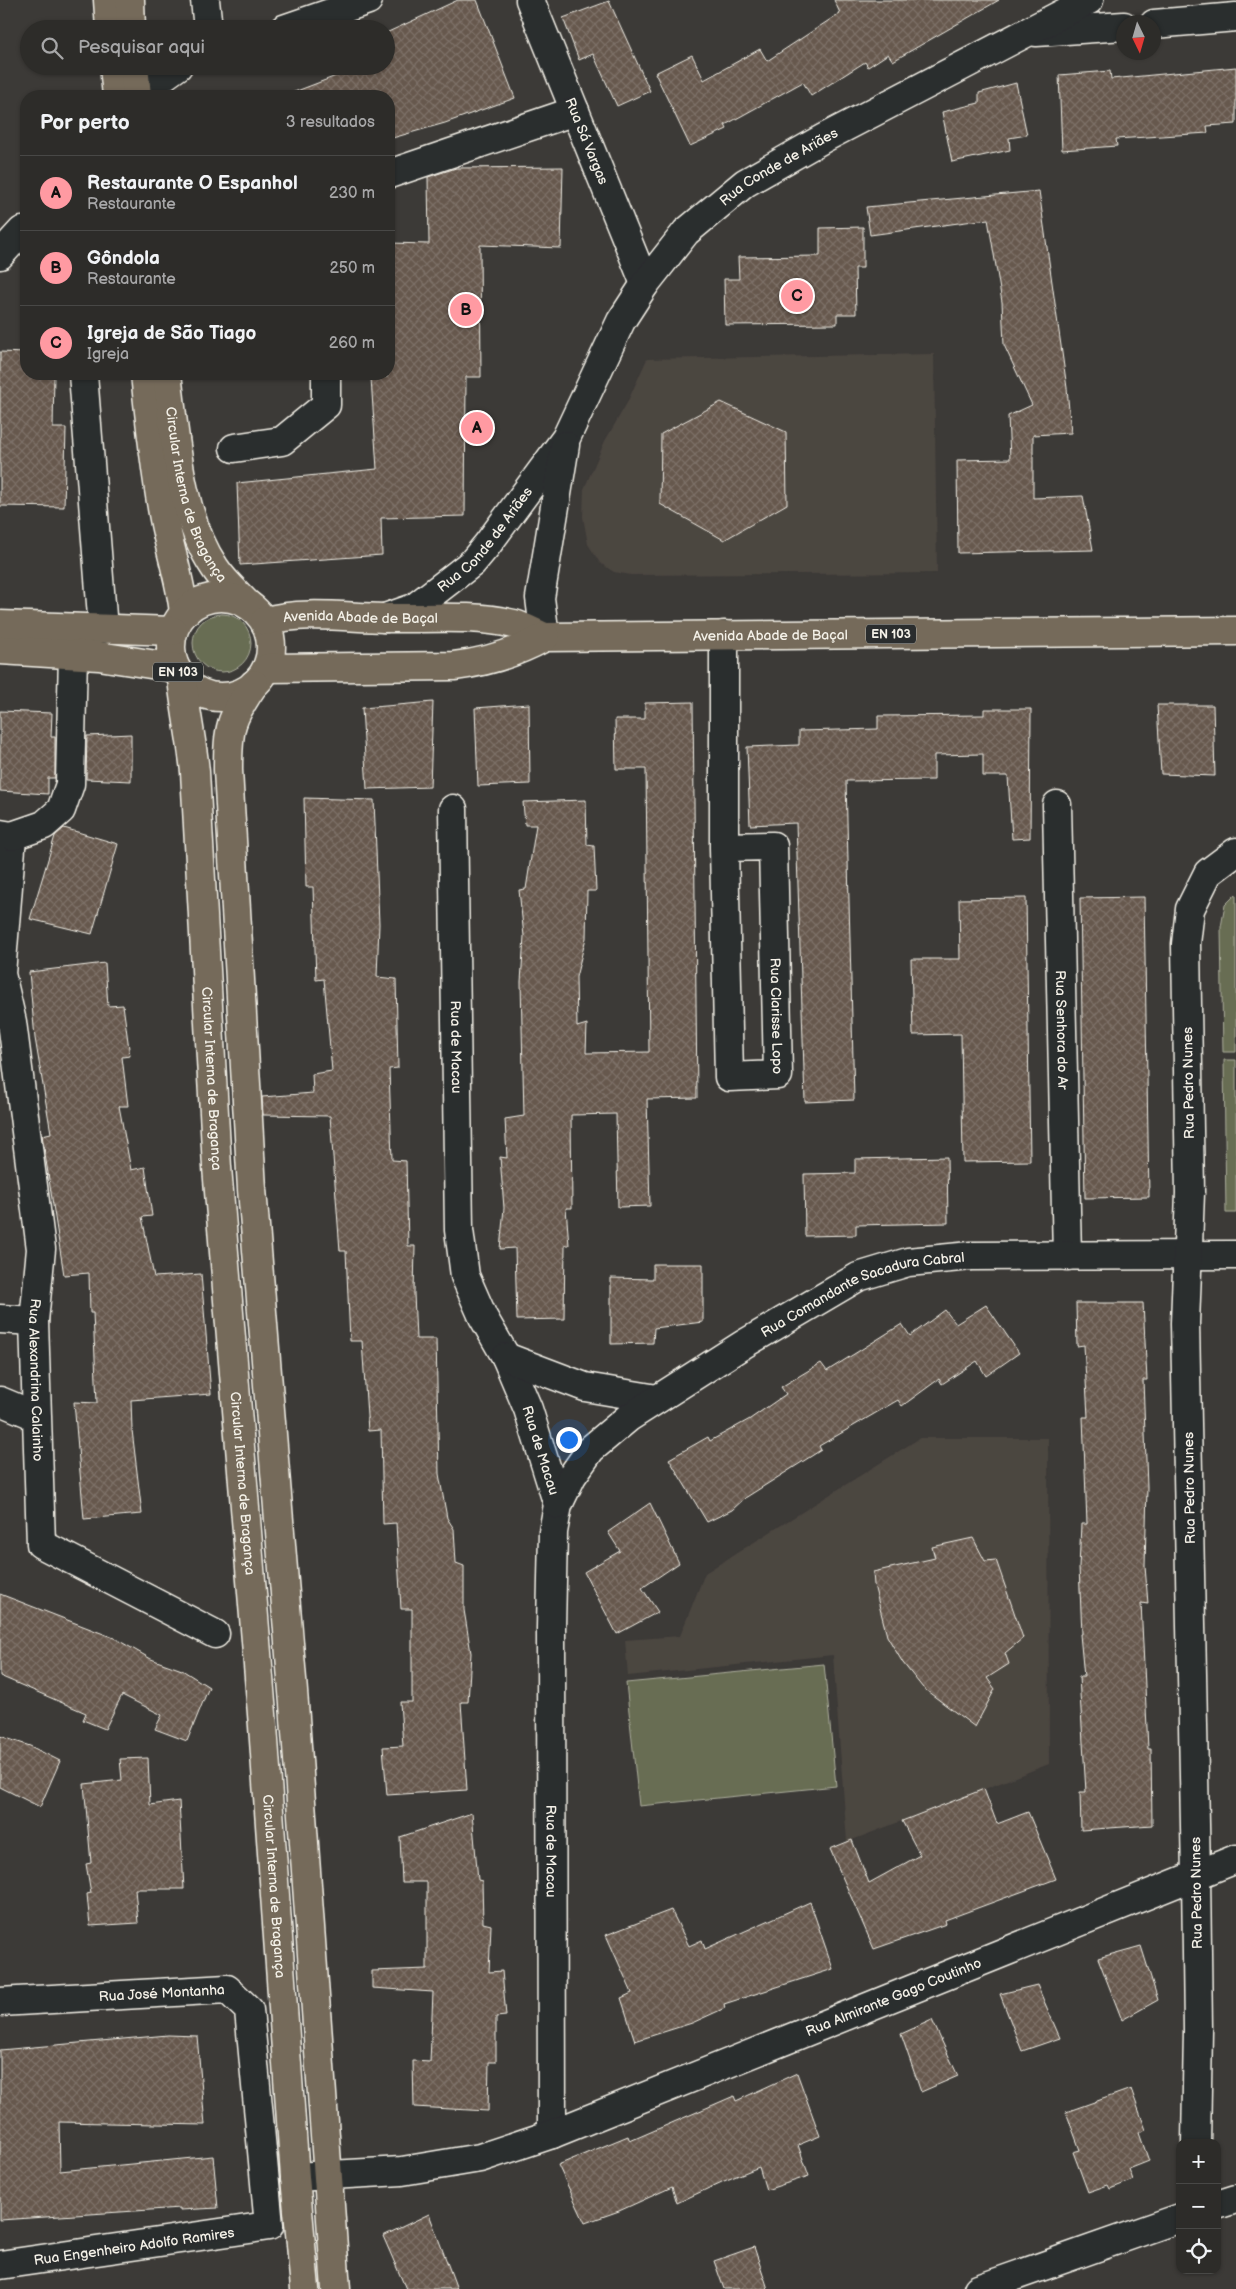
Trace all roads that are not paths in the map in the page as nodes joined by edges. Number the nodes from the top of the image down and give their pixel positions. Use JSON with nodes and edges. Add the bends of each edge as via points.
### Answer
{"nodes":[{"id":1,"x":108,"y":0,"type":"edge"},
{"id":2,"x":130,"y":0,"type":"edge"},
{"id":3,"x":205,"y":0,"type":"edge"},
{"id":4,"x":368,"y":0,"type":"edge"},
{"id":5,"x":530,"y":0,"type":"edge"},
{"id":6,"x":1089,"y":0,"type":"edge"},
{"id":7,"x":1236,"y":17,"type":"edge"},
{"id":8,"x":109,"y":20,"type":"edge"},
{"id":9,"x":131,"y":20,"type":"edge"},
{"id":10,"x":207,"y":20,"type":"edge"},
{"id":11,"x":310,"y":20,"type":"edge"},
{"id":12,"x":1161,"y":23,"type":"edge"},
{"id":13,"x":1116,"y":27,"type":"edge"},
{"id":14,"x":1022,"y":33,"type":"junction"},
{"id":15,"x":115,"y":75,"type":"edge"},
{"id":16,"x":136,"y":75,"type":"edge"},
{"id":17,"x":165,"y":75,"type":"edge"},
{"id":18,"x":116,"y":90,"type":"edge"},
{"id":19,"x":138,"y":90,"type":"edge"},
{"id":20,"x":146,"y":90,"type":"edge"},
{"id":21,"x":574,"y":111,"type":"junction"},
{"id":22,"x":395,"y":172,"type":"edge"},
{"id":23,"x":16,"y":229,"type":"edge"},
{"id":24,"x":0,"y":255,"type":"edge"},
{"id":25,"x":645,"y":284,"type":"junction"},
{"id":26,"x":83,"y":380,"type":"edge"},
{"id":27,"x":146,"y":380,"type":"edge"},
{"id":28,"x":168,"y":380,"type":"edge"},
{"id":29,"x":326,"y":380,"type":"edge"},
{"id":30,"x":566,"y":438,"type":"junction"},
{"id":31,"x":234,"y":448,"type":"dead end"},
{"id":32,"x":257,"y":613,"type":"junction"},
{"id":33,"x":385,"y":618,"type":"junction"},
{"id":34,"x":179,"y":622,"type":"junction"},
{"id":35,"x":0,"y":625,"type":"edge"},
{"id":36,"x":103,"y":630,"type":"junction"},
{"id":37,"x":1236,"y":631,"type":"edge"},
{"id":38,"x":724,"y":635,"type":"junction"},
{"id":39,"x":545,"y":637,"type":"junction"},
{"id":40,"x":0,"y":650,"type":"edge"},
{"id":41,"x":73,"y":654,"type":"junction"},
{"id":42,"x":179,"y":673,"type":"junction"},
{"id":43,"x":260,"y":676,"type":"junction"},
{"id":44,"x":1057,"y":804,"type":"dead end"},
{"id":45,"x":453,"y":809,"type":"dead end"},
{"id":46,"x":6,"y":835,"type":"edge"},
{"id":47,"x":724,"y":847,"type":"junction"},
{"id":48,"x":1236,"y":852,"type":"edge"},
{"id":49,"x":6,"y":1022,"type":"edge"},
{"id":50,"x":1236,"y":1255,"type":"edge"},
{"id":51,"x":1067,"y":1256,"type":"junction"},
{"id":52,"x":1188,"y":1256,"type":"junction"},
{"id":53,"x":0,"y":1320,"type":"edge"},
{"id":54,"x":34,"y":1321,"type":"junction"},
{"id":55,"x":506,"y":1357,"type":"junction"},
{"id":56,"x":657,"y":1399,"type":"junction"},
{"id":57,"x":0,"y":1401,"type":"edge"},
{"id":58,"x":36,"y":1416,"type":"junction"},
{"id":59,"x":558,"y":1505,"type":"junction"},
{"id":60,"x":215,"y":1634,"type":"dead end"},
{"id":61,"x":1236,"y":1859,"type":"edge"},
{"id":62,"x":1196,"y":1874,"type":"junction"},
{"id":63,"x":0,"y":2002,"type":"edge"},
{"id":64,"x":552,"y":2134,"type":"junction"},
{"id":65,"x":1196,"y":2139,"type":"edge"},
{"id":66,"x":327,"y":2175,"type":"junction"},
{"id":67,"x":295,"y":2177,"type":"junction"},
{"id":68,"x":1236,"y":2199,"type":"edge"},
{"id":69,"x":1221,"y":2204,"type":"edge"},
{"id":70,"x":1176,"y":2219,"type":"edge"},
{"id":71,"x":269,"y":2226,"type":"joint"},
{"id":72,"x":0,"y":2265,"type":"edge"},
{"id":73,"x":305,"y":2289,"type":"edge"},
{"id":74,"x":336,"y":2289,"type":"edge"},
{"id":75,"x":978,"y":2289,"type":"edge"}],
"edges":[{"from":1,"to":8,"type":"main road"},
{"from":2,"to":9,"type":"main road"},
{"from":3,"to":10,"type":"street"},
{"from":4,"to":11,"type":"street"},
{"from":5,"to":21,"type":"street","name":"Rua Sá Vargas"},
{"from":6,"to":14,"type":"street","name":"Rua Conde de Ariães"},
{"from":7,"to":12,"type":"street"},
{"from":13,"to":14,"type":"street"},
{"from":14,"to":25,"type":"street","name":"Rua Conde de Ariães","via":[[745,183],[686,232]]},
{"from":15,"to":18,"type":"main road"},
{"from":16,"to":19,"type":"main road"},
{"from":17,"to":20,"type":"street"},
{"from":21,"to":22,"type":"street"},
{"from":21,"to":25,"type":"street","name":"Rua Sá Vargas"},
{"from":23,"to":24,"type":"street"},
{"from":25,"to":30,"type":"street","name":"Rua Conde de Ariães","via":[[621,321]]},
{"from":26,"to":36,"type":"street"},
{"from":27,"to":34,"type":"main road","name":"Circular Interna de Bragança","via":[[155,474],[182,596]]},
{"from":28,"to":32,"type":"main road","name":"Circular Interna de Bragança","via":[[184,490],[202,546],[215,568]]},
{"from":29,"to":31,"type":"street","via":[[326,405],[282,441]]},
{"from":30,"to":33,"type":"street","name":"Rua Conde de Ariães","via":[[472,562],[414,608]]},
{"from":30,"to":39,"type":"street","name":"Rua Conde de Ariães","via":[[540,598]]},
{"from":32,"to":33,"type":"main road","name":"Avenida Abade de Baçal","number":"EN 103","via":[[282,617]]},
{"from":32,"to":34,"type":"main road","name":"Avenida Abade de Baçal","number":"EN 103","via":[[226,597],[215,597],[193,606]]},
{"from":32,"to":43,"type":"main road","name":"Avenida Abade de Baçal","via":[[272,644]]},
{"from":33,"to":39,"type":"main road","name":"Avenida Abade de Baçal","number":"EN 103","via":[[487,620],[515,624]]},
{"from":34,"to":36,"type":"main road"},
{"from":34,"to":42,"type":"main road","number":"EN 103","via":[[172,656]]},
{"from":35,"to":36,"type":"main road"},
{"from":37,"to":38,"type":"main road","name":"Avenida Abade de Baçal","number":"EN 103"},
{"from":38,"to":39,"type":"main road","name":"Avenida Abade de Baçal","number":"EN 103"},
{"from":38,"to":47,"type":"street","name":"Rua Clarisse Lopo"},
{"from":39,"to":43,"type":"main road","name":"Avenida Abade de Baçal","number":"EN 103","via":[[502,657],[454,666]]},
{"from":40,"to":41,"type":"main road","name":"Avenida Abade de Baçal","number":"EN 103"},
{"from":41,"to":42,"type":"main road","name":"Avenida Abade de Baçal","number":"EN 103","via":[[99,656]]},
{"from":41,"to":46,"type":"street","via":[[70,784],[61,810],[44,825]]},
{"from":42,"to":43,"type":"main road","name":"Avenida Abade de Baçal","number":"EN 103","via":[[192,687],[217,696],[243,692]]},
{"from":42,"to":67,"type":"main road","name":"Circular Interna de Bragança","via":[[193,744],[217,1167],[263,1726]]},
{"from":43,"to":66,"type":"main road","via":[[236,710],[230,726],[228,770],[252,1189],[294,1704]]},
{"from":44,"to":51,"type":"street","name":"Rua Senhora do Ar"},
{"from":45,"to":55,"type":"street","name":"Rua de Macau","via":[[459,1230],[465,1276]]},
{"from":46,"to":49,"type":"street","name":"Rua Alexandrina Calainho","via":[[1,974]]},
{"from":47,"to":47,"type":"street","name":"Rua Clarisse Lopo","via":[[729,1077],[778,1075],[773,846]]},
{"from":48,"to":52,"type":"street","name":"Rua Pedro Nunes","via":[[1208,873],[1190,909],[1186,944]]},
{"from":49,"to":54,"type":"street","name":"Rua Alexandrina Calainho","via":[[41,1249]]},
{"from":50,"to":52,"type":"street","name":"Rua Comandante Sacadura Cabral"},
{"from":51,"to":52,"type":"street","name":"Rua Comandante Sacadura Cabral"},
{"from":51,"to":56,"type":"street","name":"Rua Comandante Sacadura Cabral","via":[[971,1256],[908,1262],[858,1277]]},
{"from":52,"to":62,"type":"street","name":"Rua Pedro Nunes","via":[[1185,1323]]},
{"from":53,"to":54,"type":"street"},
{"from":54,"to":58,"type":"street","name":"Rua Alexandrina Calainho"},
{"from":55,"to":56,"type":"street","via":[[585,1387]]},
{"from":55,"to":59,"type":"street","name":"Rua de Macau","via":[[528,1409]]},
{"from":56,"to":59,"type":"street","name":"Rua Comandante Sacadura Cabral","via":[[591,1449],[572,1476]]},
{"from":57,"to":58,"type":"street"},
{"from":58,"to":60,"type":"street","name":"Rua Alexandrina Calainho","via":[[41,1544]]},
{"from":59,"to":64,"type":"street","name":"Rua de Macau","via":[[551,1628]]},
{"from":61,"to":62,"type":"street","name":"Rua Almirante Gago Coutinho"},
{"from":62,"to":64,"type":"street","name":"Rua Almirante Gago Coutinho"},
{"from":62,"to":65,"type":"street","name":"Rua Pedro Nunes"},
{"from":63,"to":71,"type":"street","name":"Rua José Montanha","via":[[227,1989],[249,2010]]},
{"from":64,"to":66,"type":"street","name":"Rua Almirante Gago Coutinho","via":[[480,2158],[402,2171]]},
{"from":66,"to":67,"type":"street","name":"Rua Almirante Gago Coutinho"},
{"from":66,"to":74,"type":"main road"},
{"from":67,"to":73,"type":"main road","name":"Circular Interna de Bragança"},
{"from":68,"to":69,"type":"street"},
{"from":70,"to":75,"type":"street"},
{"from":71,"to":72,"type":"street","name":"Rua Engenheiro Adolfo Ramires"}]}
